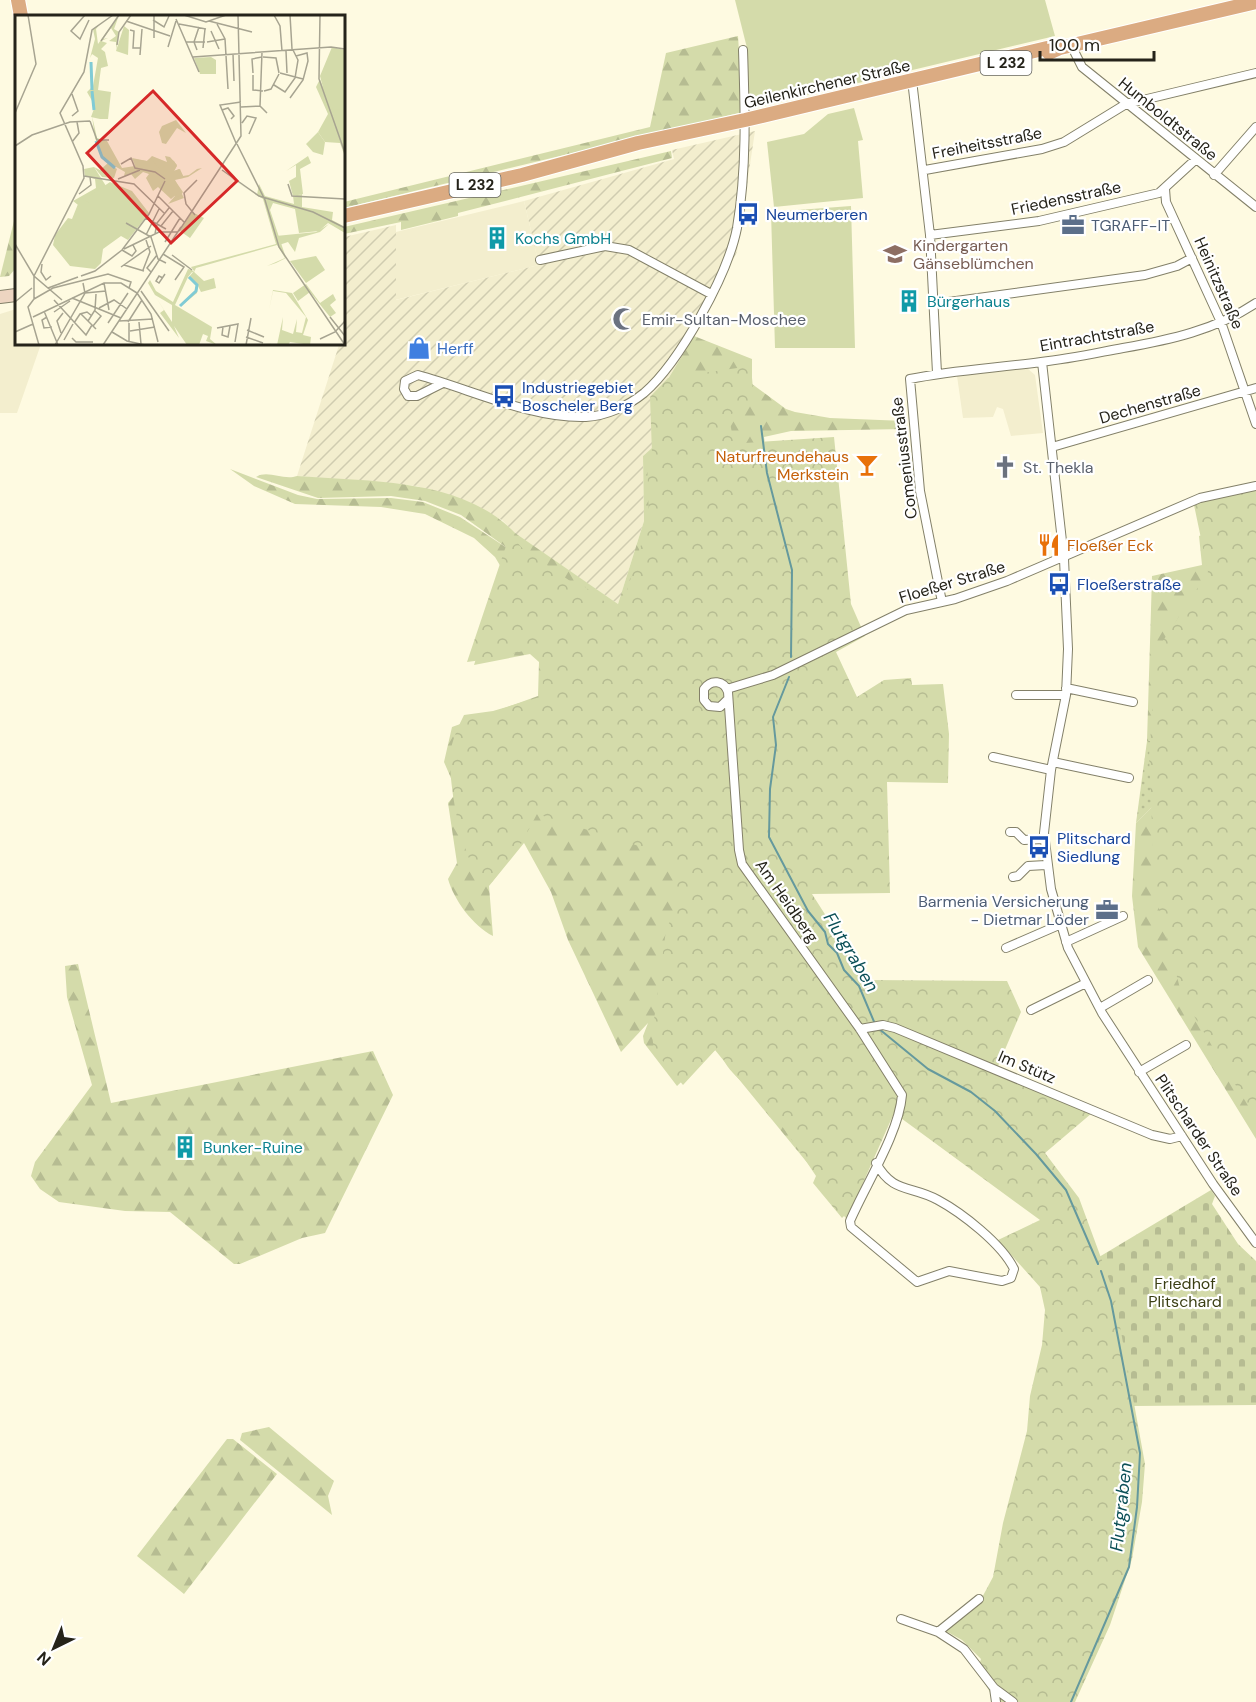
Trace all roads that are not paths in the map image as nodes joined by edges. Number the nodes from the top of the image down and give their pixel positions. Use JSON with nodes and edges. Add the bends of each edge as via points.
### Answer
{"nodes":[{"id":1,"x":18,"y":0,"type":"edge"},
{"id":2,"x":1256,"y":2,"type":"edge"},
{"id":3,"x":21,"y":15,"type":"edge"},
{"id":4,"x":1071,"y":45,"type":"junction"},
{"id":5,"x":743,"y":50,"type":"dead end"},
{"id":6,"x":1256,"y":74,"type":"edge"},
{"id":7,"x":913,"y":83,"type":"junction"},
{"id":8,"x":1126,"y":104,"type":"junction"},
{"id":9,"x":746,"y":123,"type":"junction"},
{"id":10,"x":1256,"y":127,"type":"edge"},
{"id":11,"x":1195,"y":160,"type":"junction"},
{"id":12,"x":924,"y":170,"type":"junction"},
{"id":13,"x":1214,"y":176,"type":"junction"},
{"id":14,"x":1165,"y":189,"type":"junction"},
{"id":15,"x":1256,"y":207,"type":"edge"},
{"id":16,"x":345,"y":216,"type":"edge"},
{"id":17,"x":930,"y":235,"type":"junction"},
{"id":18,"x":1192,"y":258,"type":"junction"},
{"id":19,"x":540,"y":260,"type":"dead end"},
{"id":20,"x":711,"y":294,"type":"junction"},
{"id":21,"x":15,"y":295,"type":"edge"},
{"id":22,"x":0,"y":297,"type":"edge"},
{"id":23,"x":1256,"y":303,"type":"edge"},
{"id":24,"x":934,"y":304,"type":"junction"},
{"id":25,"x":1221,"y":322,"type":"junction"},
{"id":26,"x":1042,"y":362,"type":"junction"},
{"id":27,"x":937,"y":373,"type":"junction"},
{"id":28,"x":443,"y":382,"type":"dead end"},
{"id":29,"x":1256,"y":388,"type":"edge"},
{"id":30,"x":1246,"y":392,"type":"junction"},
{"id":31,"x":1256,"y":424,"type":"edge"},
{"id":32,"x":1052,"y":447,"type":"junction"},
{"id":33,"x":1256,"y":486,"type":"edge"},
{"id":34,"x":1064,"y":559,"type":"junction"},
{"id":35,"x":942,"y":602,"type":"junction"},
{"id":36,"x":727,"y":689,"type":"junction"},
{"id":37,"x":1066,"y":691,"type":"junction"},
{"id":38,"x":1016,"y":695,"type":"dead end"},
{"id":39,"x":728,"y":700,"type":"junction"},
{"id":40,"x":1133,"y":702,"type":"dead end"},
{"id":41,"x":993,"y":757,"type":"dead end"},
{"id":42,"x":1052,"y":766,"type":"junction"},
{"id":43,"x":1129,"y":778,"type":"dead end"},
{"id":44,"x":1010,"y":832,"type":"dead end"},
{"id":45,"x":1043,"y":839,"type":"junction"},
{"id":46,"x":1046,"y":865,"type":"junction"},
{"id":47,"x":1013,"y":877,"type":"dead end"},
{"id":48,"x":1123,"y":916,"type":"dead end"},
{"id":49,"x":1059,"y":925,"type":"junction"},
{"id":50,"x":1066,"y":942,"type":"junction"},
{"id":51,"x":1006,"y":948,"type":"dead end"},
{"id":52,"x":1148,"y":980,"type":"dead end"},
{"id":53,"x":1086,"y":983,"type":"junction"},
{"id":54,"x":1100,"y":1008,"type":"junction"},
{"id":55,"x":1031,"y":1010,"type":"dead end"},
{"id":56,"x":860,"y":1029,"type":"junction"},
{"id":57,"x":1186,"y":1045,"type":"dead end"},
{"id":58,"x":1138,"y":1072,"type":"junction"},
{"id":59,"x":1182,"y":1136,"type":"junction"},
{"id":60,"x":876,"y":1163,"type":"junction"},
{"id":61,"x":1256,"y":1243,"type":"edge"},
{"id":62,"x":979,"y":1599,"type":"dead end"},
{"id":63,"x":901,"y":1619,"type":"dead end"},
{"id":64,"x":938,"y":1632,"type":"junction"},
{"id":65,"x":994,"y":1688,"type":"junction"},
{"id":66,"x":996,"y":1702,"type":"edge"},
{"id":67,"x":1013,"y":1702,"type":"edge"}],
"edges":[{"from":1,"to":3,"type":"main road"},
{"from":2,"to":4,"type":"main road","name":"Geilenkirchener Straße","number":"L 232"},
{"from":4,"to":7,"type":"main road","name":"Geilenkirchener Straße","number":"L 232"},
{"from":4,"to":8,"type":"street","name":"Humboldtstraße","via":[[1082,68]]},
{"from":5,"to":9,"type":"street"},
{"from":6,"to":8,"type":"street","name":"Freiheitsstraße"},
{"from":7,"to":9,"type":"main road","name":"Geilenkirchener Straße","number":"L 232"},
{"from":7,"to":12,"type":"street"},
{"from":8,"to":11,"type":"street","name":"Humboldtstraße"},
{"from":8,"to":12,"type":"street","name":"Freiheitsstraße","via":[[1064,142]]},
{"from":9,"to":16,"type":"main road","name":"Geilenkirchener Straße","number":"L 232","via":[[672,144],[606,153]]},
{"from":9,"to":20,"type":"street","via":[[737,227],[726,264]]},
{"from":10,"to":13,"type":"street"},
{"from":11,"to":13,"type":"street","name":"Humboldtstraße"},
{"from":11,"to":14,"type":"street","name":"Friedensstraße"},
{"from":12,"to":17,"type":"street"},
{"from":13,"to":15,"type":"street","name":"Humboldtstraße"},
{"from":14,"to":17,"type":"street","name":"Friedensstraße","via":[[1039,221]]},
{"from":14,"to":18,"type":"street","name":"Heinitzstraße","via":[[1166,202]]},
{"from":17,"to":24,"type":"street"},
{"from":18,"to":24,"type":"street","via":[[1145,274]]},
{"from":18,"to":25,"type":"street","name":"Heinitzstraße"},
{"from":19,"to":20,"type":"street","via":[[605,246],[629,250]]},
{"from":20,"to":28,"type":"street","via":[[666,369],[642,395],[612,411],[585,417],[554,415]]},
{"from":21,"to":22,"type":"main road"},
{"from":23,"to":25,"type":"street","name":"Eintrachtstraße"},
{"from":24,"to":27,"type":"street"},
{"from":25,"to":26,"type":"street","name":"Eintrachtstraße","via":[[1148,344]]},
{"from":25,"to":30,"type":"street","name":"Heinitzstraße"},
{"from":26,"to":27,"type":"street","name":"Eintrachtstraße"},
{"from":26,"to":32,"type":"street","name":"Plitscharder Straße"},
{"from":27,"to":35,"type":"street","name":"Comeniusstraße","via":[[910,379],[920,491]]},
{"from":29,"to":30,"type":"street","name":"Dechenstraße"},
{"from":30,"to":31,"type":"street","name":"Heinitzstraße"},
{"from":30,"to":32,"type":"street","name":"Dechenstraße"},
{"from":32,"to":34,"type":"street","name":"Plitscharder Straße"},
{"from":33,"to":34,"type":"street","name":"Floeßer Straße","via":[[1200,498]]},
{"from":34,"to":35,"type":"street","name":"Floeßer Straße"},
{"from":34,"to":37,"type":"street","name":"Plitscharder Straße"},
{"from":35,"to":36,"type":"street","name":"Floeßer Straße","via":[[898,613],[783,671]]},
{"from":36,"to":39,"type":"street"},
{"from":36,"to":39,"type":"street","name":"Floeßer Straße","via":[[712,682],[703,693],[712,707],[720,707]]},
{"from":37,"to":38,"type":"street"},
{"from":37,"to":40,"type":"street"},
{"from":37,"to":42,"type":"street","name":"Plitscharder Straße"},
{"from":39,"to":56,"type":"street","name":"Am Heidberg","via":[[742,864]]},
{"from":41,"to":42,"type":"street"},
{"from":42,"to":43,"type":"street"},
{"from":42,"to":45,"type":"street","name":"Plitscharder Straße"},
{"from":44,"to":45,"type":"street","via":[[1024,840]]},
{"from":45,"to":46,"type":"street","name":"Plitscharder Straße"},
{"from":46,"to":47,"type":"street","via":[[1028,866]]},
{"from":46,"to":49,"type":"street","name":"Plitscharder Straße"},
{"from":48,"to":50,"type":"street"},
{"from":49,"to":50,"type":"street","name":"Plitscharder Straße"},
{"from":49,"to":51,"type":"street"},
{"from":50,"to":53,"type":"street","name":"Plitscharder Straße"},
{"from":52,"to":54,"type":"street"},
{"from":53,"to":54,"type":"street","name":"Plitscharder Straße"},
{"from":53,"to":55,"type":"street"},
{"from":54,"to":58,"type":"street","name":"Plitscharder Straße"},
{"from":56,"to":59,"type":"street","name":"Im Stütz","via":[[883,1025],[1152,1135],[1170,1139]]},
{"from":56,"to":60,"type":"street","name":"Am Heidberg","via":[[901,1092],[895,1122]]},
{"from":57,"to":58,"type":"street","name":"Plitscharder Straße"},
{"from":58,"to":59,"type":"street","name":"Plitscharder Straße"},
{"from":59,"to":61,"type":"street","name":"Plitscharder Straße"},
{"from":60,"to":60,"type":"street","via":[[850,1221],[851,1227],[917,1282],[949,1271],[1002,1281],[1011,1278],[1014,1269],[995,1245],[939,1200],[893,1185]]},
{"from":62,"to":64,"type":"street"},
{"from":63,"to":64,"type":"street"},
{"from":64,"to":65,"type":"street","via":[[964,1649]]},
{"from":65,"to":66,"type":"street"},
{"from":65,"to":67,"type":"street"}]}
